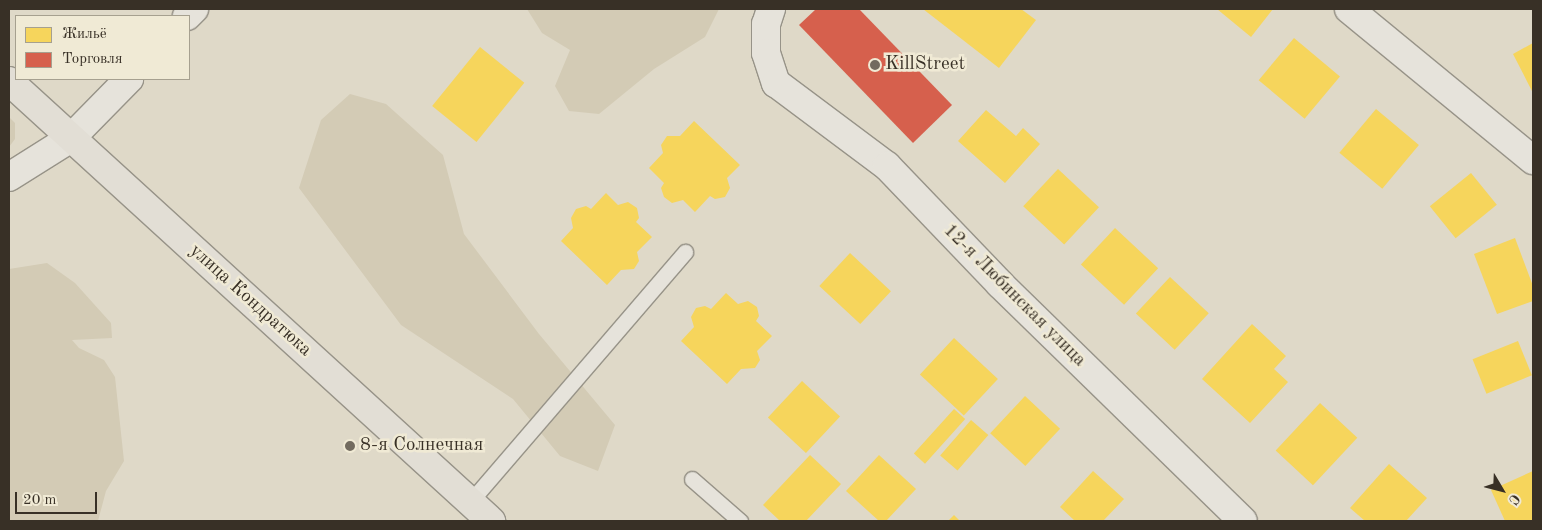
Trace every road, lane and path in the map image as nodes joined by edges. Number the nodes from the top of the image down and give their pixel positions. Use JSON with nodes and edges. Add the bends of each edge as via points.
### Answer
{"nodes":[{"id":1,"x":771,"y":9,"type":"edge"},
{"id":2,"x":1349,"y":9,"type":"edge"},
{"id":3,"x":128,"y":80,"type":"edge"},
{"id":4,"x":9,"y":81,"type":"edge"},
{"id":5,"x":71,"y":138,"type":"junction"},
{"id":6,"x":1533,"y":160,"type":"edge"},
{"id":7,"x":9,"y":177,"type":"edge"},
{"id":8,"x":685,"y":252,"type":"dead end"},
{"id":9,"x":692,"y":479,"type":"dead end"},
{"id":10,"x":470,"y":502,"type":"junction"},
{"id":11,"x":491,"y":521,"type":"edge"},
{"id":12,"x":740,"y":521,"type":"edge"},
{"id":13,"x":1243,"y":521,"type":"edge"}],
"edges":[{"from":1,"to":13,"type":"street","name":"12-я Любинская улица","via":[[766,24],[766,54],[776,83],[887,166],[1000,284]]},
{"from":2,"to":6,"type":"street"},
{"from":3,"to":5,"type":"street"},
{"from":4,"to":5,"type":"main road","name":"улица Кондратюка"},
{"from":5,"to":7,"type":"street"},
{"from":5,"to":10,"type":"main road","name":"улица Кондратюка"},
{"from":8,"to":10,"type":"lane"},
{"from":9,"to":12,"type":"lane"},
{"from":10,"to":11,"type":"main road","name":"улица Кондратюка"}]}
